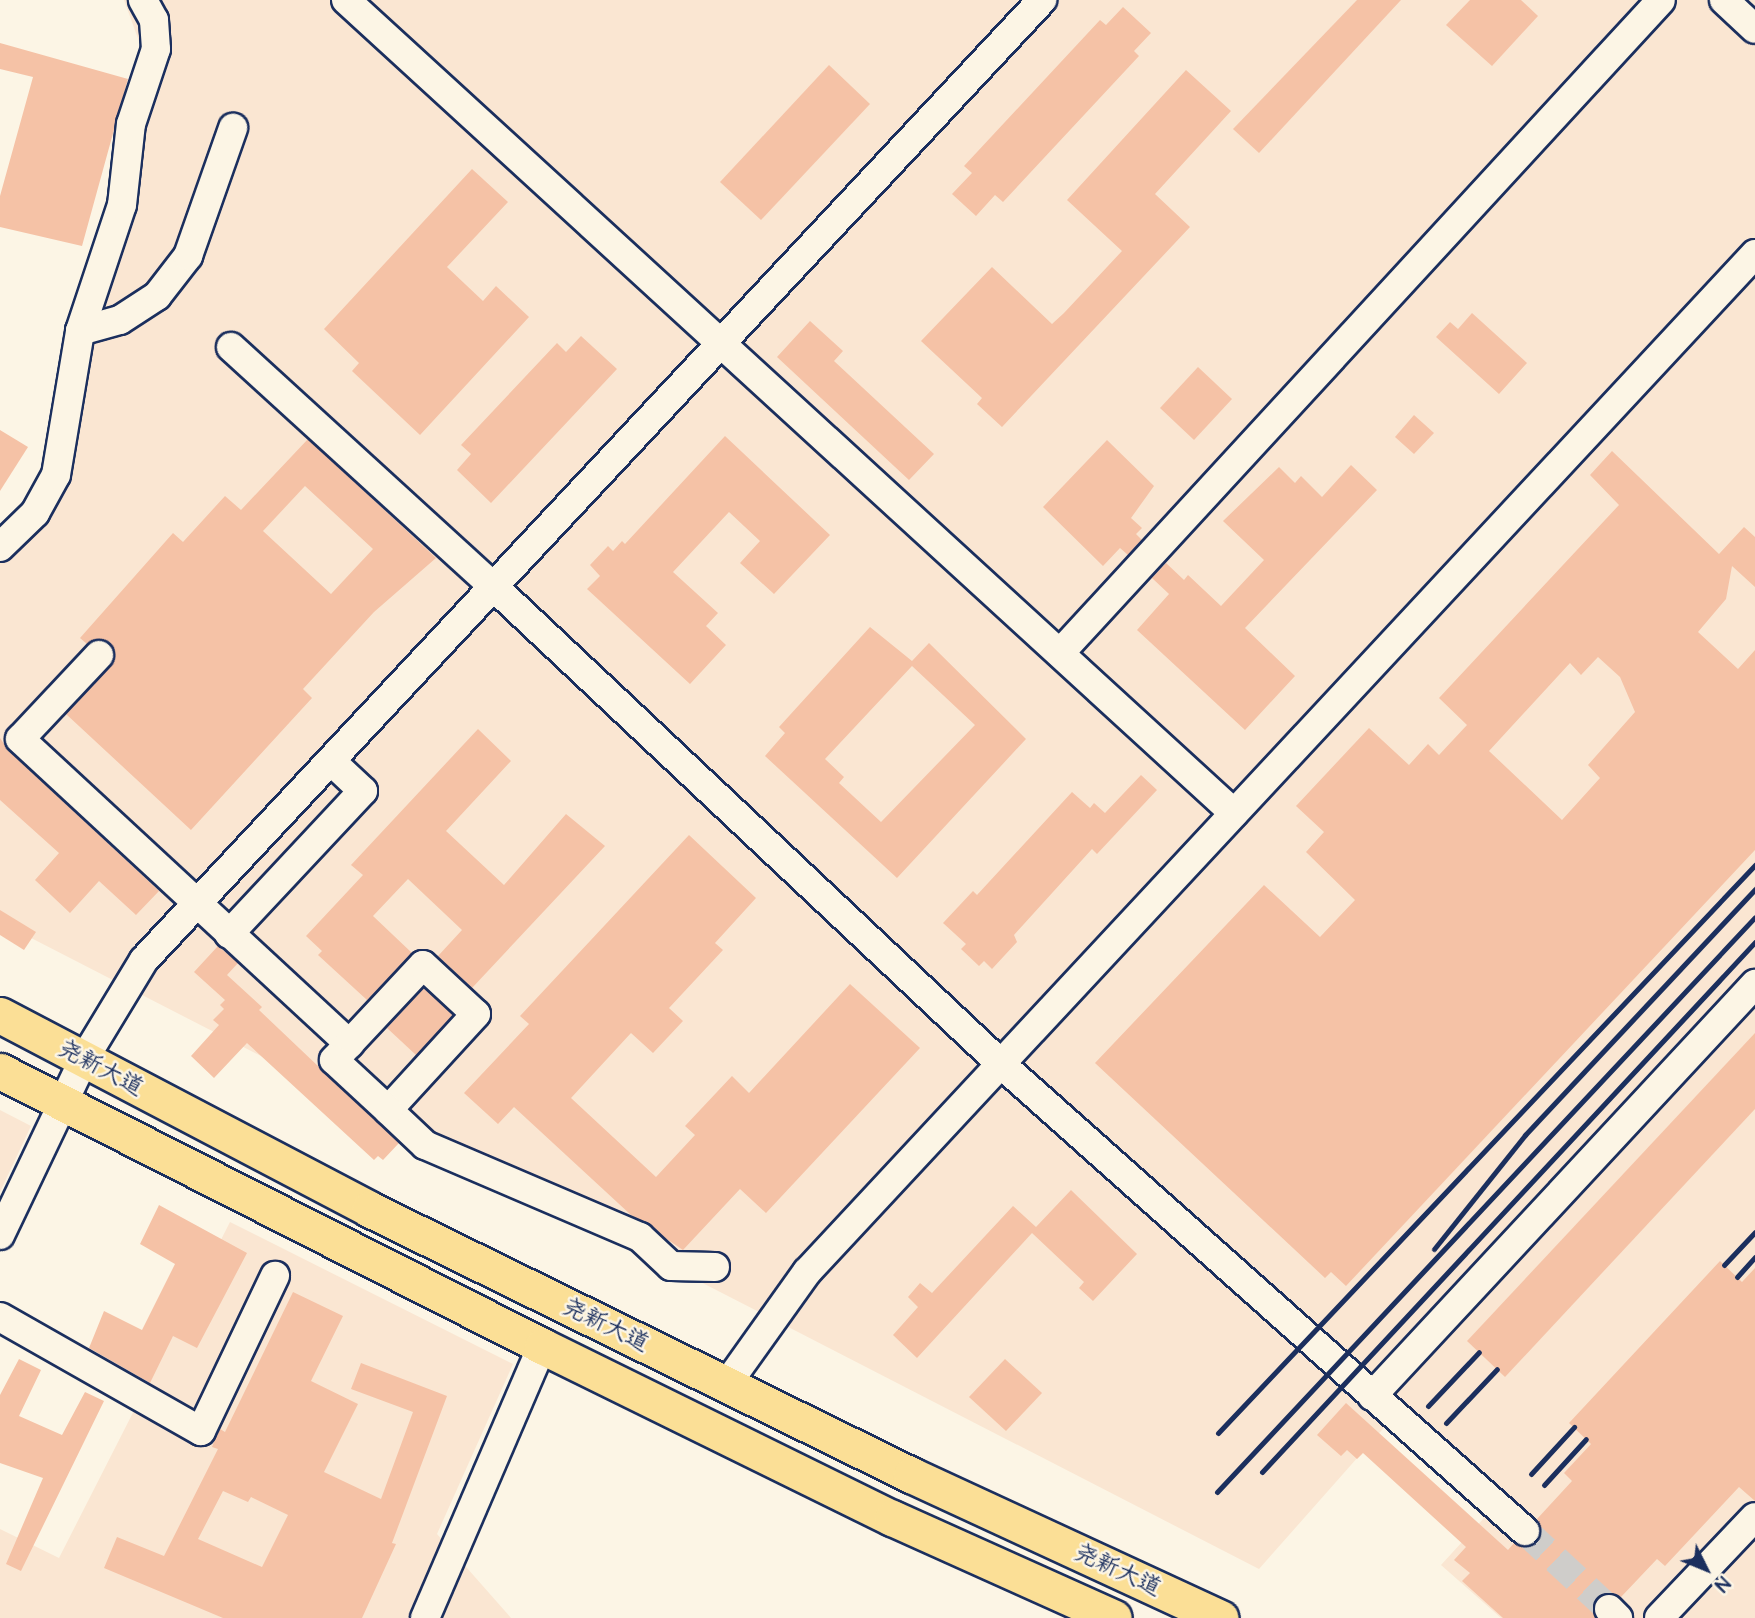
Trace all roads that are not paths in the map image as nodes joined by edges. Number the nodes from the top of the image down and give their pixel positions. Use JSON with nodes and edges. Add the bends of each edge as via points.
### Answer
{"nodes":[{"id":1,"x":143,"y":0,"type":"edge"},
{"id":2,"x":346,"y":0,"type":"edge"},
{"id":3,"x":1042,"y":0,"type":"edge"},
{"id":4,"x":1661,"y":0,"type":"edge"},
{"id":5,"x":1724,"y":0,"type":"edge"},
{"id":6,"x":1755,"y":29,"type":"edge"},
{"id":7,"x":233,"y":128,"type":"dead end"},
{"id":8,"x":1755,"y":254,"type":"edge"},
{"id":9,"x":80,"y":331,"type":"junction"},
{"id":10,"x":722,"y":344,"type":"junction"},
{"id":11,"x":231,"y":347,"type":"dead end"},
{"id":12,"x":0,"y":547,"type":"edge"},
{"id":13,"x":494,"y":586,"type":"junction"},
{"id":14,"x":1060,"y":653,"type":"junction"},
{"id":15,"x":99,"y":655,"type":"dead end"},
{"id":16,"x":331,"y":761,"type":"junction"},
{"id":17,"x":1234,"y":813,"type":"junction"},
{"id":18,"x":196,"y":904,"type":"junction"},
{"id":19,"x":229,"y":934,"type":"junction"},
{"id":20,"x":1755,"y":984,"type":"edge"},
{"id":21,"x":0,"y":1015,"type":"edge"},
{"id":22,"x":349,"y":1044,"type":"junction"},
{"id":23,"x":84,"y":1059,"type":"junction"},
{"id":24,"x":1001,"y":1064,"type":"junction"},
{"id":25,"x":0,"y":1071,"type":"edge"},
{"id":26,"x":62,"y":1103,"type":"junction"},
{"id":27,"x":388,"y":1110,"type":"junction"},
{"id":28,"x":0,"y":1235,"type":"edge"},
{"id":29,"x":715,"y":1267,"type":"dead end"},
{"id":30,"x":275,"y":1276,"type":"dead end"},
{"id":31,"x":0,"y":1317,"type":"edge"},
{"id":32,"x":542,"y":1346,"type":"junction"},
{"id":33,"x":727,"y":1384,"type":"junction"},
{"id":34,"x":1372,"y":1396,"type":"junction"},
{"id":35,"x":1755,"y":1517,"type":"edge"},
{"id":36,"x":1525,"y":1531,"type":"tunnel mouth"},
{"id":37,"x":425,"y":1618,"type":"edge"},
{"id":38,"x":1114,"y":1618,"type":"edge"},
{"id":39,"x":1221,"y":1618,"type":"edge"},
{"id":40,"x":1659,"y":1618,"type":"edge"}],
"edges":[{"from":1,"to":9,"type":"lane","via":[[154,20],[156,50],[131,124],[122,205]]},
{"from":2,"to":10,"type":"lane"},
{"from":3,"to":10,"type":"lane"},
{"from":4,"to":14,"type":"lane"},
{"from":5,"to":6,"type":"lane"},
{"from":7,"to":9,"type":"lane","via":[[188,256],[157,296],[120,320]]},
{"from":8,"to":17,"type":"lane"},
{"from":9,"to":12,"type":"lane","via":[[56,475],[35,513]]},
{"from":10,"to":13,"type":"lane"},
{"from":10,"to":14,"type":"lane"},
{"from":11,"to":13,"type":"lane"},
{"from":13,"to":16,"type":"lane"},
{"from":13,"to":24,"type":"lane"},
{"from":14,"to":17,"type":"lane"},
{"from":15,"to":18,"type":"lane","via":[[20,739]]},
{"from":16,"to":18,"type":"lane"},
{"from":16,"to":19,"type":"lane","via":[[363,791]]},
{"from":17,"to":24,"type":"lane"},
{"from":18,"to":19,"type":"lane"},
{"from":18,"to":23,"type":"lane","via":[[144,960]]},
{"from":19,"to":22,"type":"lane"},
{"from":20,"to":34,"type":"lane"},
{"from":21,"to":23,"type":"main road","name":"尧新大道"},
{"from":22,"to":27,"type":"lane","via":[[334,1060]]},
{"from":22,"to":27,"type":"lane","via":[[423,965],[476,1014]]},
{"from":23,"to":26,"type":"lane"},
{"from":23,"to":33,"type":"main road","name":"尧新大道","via":[[369,1209]]},
{"from":24,"to":33,"type":"lane","via":[[807,1272]]},
{"from":24,"to":34,"type":"lane"},
{"from":25,"to":26,"type":"main road","name":"尧新大道"},
{"from":26,"to":28,"type":"lane"},
{"from":26,"to":32,"type":"main road","name":"尧新大道"},
{"from":27,"to":29,"type":"lane","via":[[425,1145],[640,1237],[671,1266]]},
{"from":30,"to":31,"type":"lane","via":[[201,1431]]},
{"from":32,"to":37,"type":"lane"},
{"from":32,"to":38,"type":"main road","name":"尧新大道","via":[[892,1518]]},
{"from":33,"to":39,"type":"main road","name":"尧新大道"},
{"from":34,"to":36,"type":"lane"},
{"from":35,"to":40,"type":"lane"}]}
